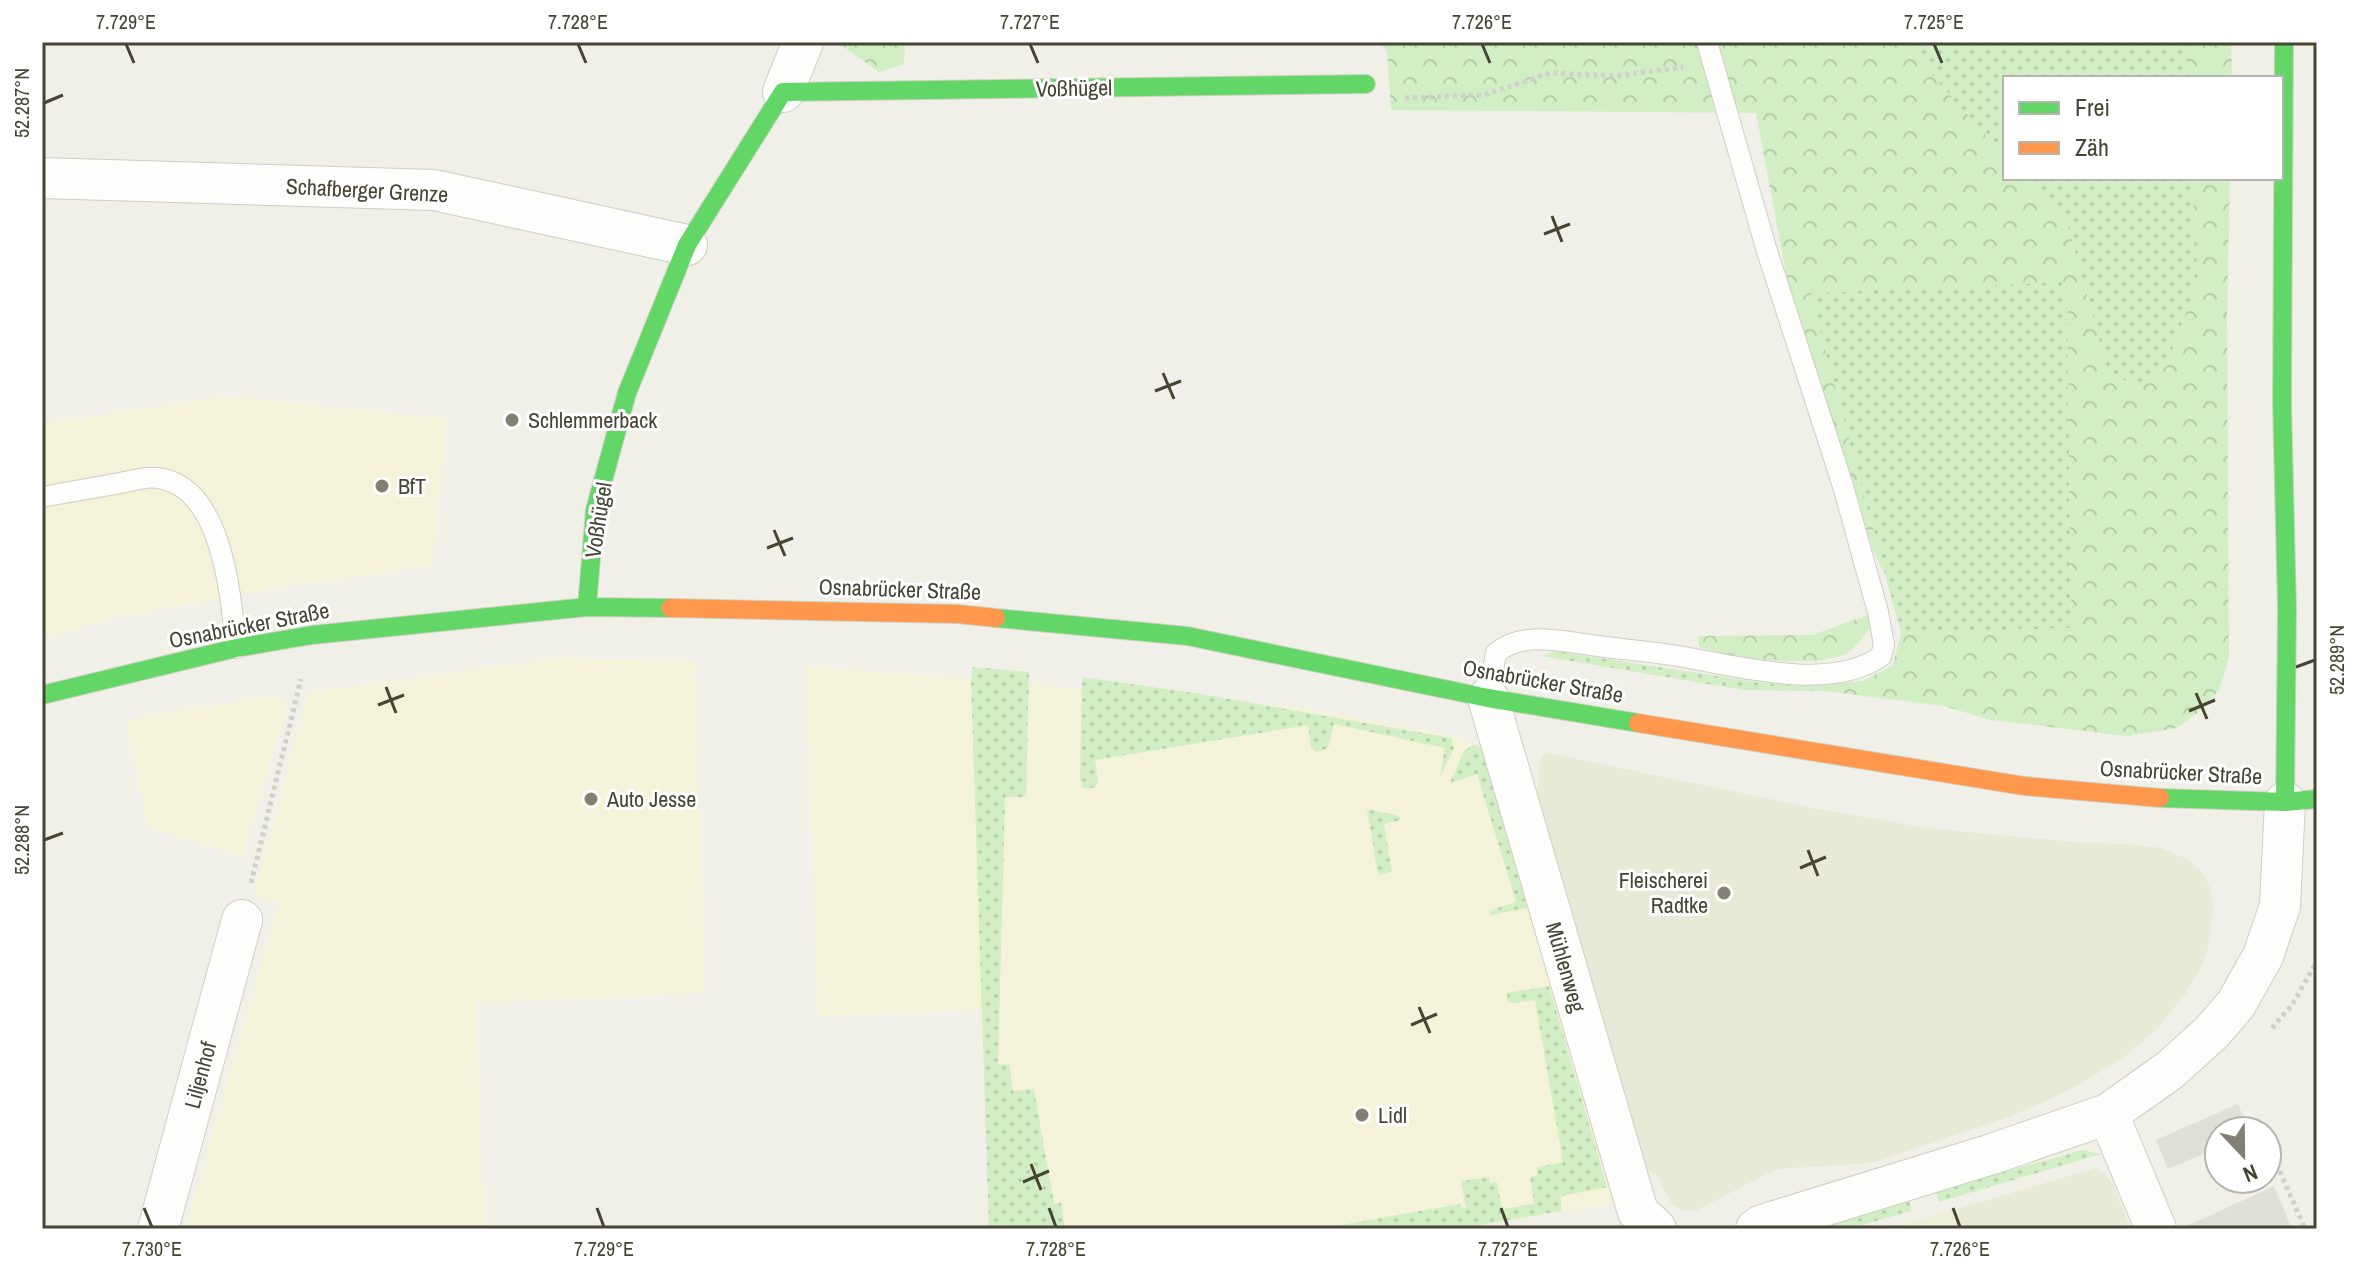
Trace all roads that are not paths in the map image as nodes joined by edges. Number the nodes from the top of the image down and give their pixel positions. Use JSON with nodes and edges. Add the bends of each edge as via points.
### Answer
{"nodes":[{"id":1,"x":803,"y":42,"type":"edge"},
{"id":2,"x":2284,"y":42,"type":"edge"},
{"id":3,"x":1710,"y":52,"type":"edge"},
{"id":4,"x":1366,"y":84,"type":"road end"},
{"id":5,"x":783,"y":92,"type":"junction"},
{"id":6,"x":42,"y":178,"type":"edge"},
{"id":7,"x":687,"y":245,"type":"junction"},
{"id":8,"x":42,"y":497,"type":"edge"},
{"id":9,"x":587,"y":607,"type":"junction"},
{"id":10,"x":2287,"y":609,"type":"junction"},
{"id":11,"x":2302,"y":629,"type":"dead end"},
{"id":12,"x":236,"y":648,"type":"junction"},
{"id":13,"x":42,"y":695,"type":"edge"},
{"id":14,"x":1488,"y":698,"type":"junction"},
{"id":15,"x":2301,"y":801,"type":"edge"},
{"id":16,"x":242,"y":920,"type":"road end"},
{"id":17,"x":2108,"y":1114,"type":"junction"},
{"id":18,"x":158,"y":1229,"type":"edge"},
{"id":19,"x":1656,"y":1229,"type":"edge"},
{"id":20,"x":1756,"y":1229,"type":"edge"},
{"id":21,"x":2156,"y":1229,"type":"edge"}],
"edges":[{"from":1,"to":5,"type":"street","name":"Voßhügel"},
{"from":2,"to":10,"type":"main road","name":"Osnabrücker Straße"},
{"from":3,"to":14,"type":"lane","via":[[1843,486],[1878,612],[1881,656],[1852,670],[1813,674],[1520,640],[1496,653]]},
{"from":4,"to":5,"type":"main road","name":"Voßhügel"},
{"from":5,"to":7,"type":"main road","name":"Voßhügel"},
{"from":6,"to":7,"type":"street","name":"Schafberger Grenze","via":[[434,190]]},
{"from":7,"to":9,"type":"main road","name":"Voßhügel","via":[[627,393],[595,510]]},
{"from":8,"to":12,"type":"lane","via":[[155,477],[177,483],[204,510],[221,550]]},
{"from":9,"to":12,"type":"main road","name":"Osnabrücker Straße","via":[[312,635]]},
{"from":9,"to":14,"type":"main road","name":"Osnabrücker Straße","via":[[958,614],[1172,635]]},
{"from":10,"to":11,"type":"main road"},
{"from":10,"to":15,"type":"main road","name":"Osnabrücker Straße"},
{"from":12,"to":13,"type":"main road","name":"Osnabrücker Straße"},
{"from":14,"to":15,"type":"main road","name":"Osnabrücker Straße","via":[[2024,786],[2188,800]]},
{"from":14,"to":19,"type":"street","name":"Mühlenweg","via":[[1638,1212]]},
{"from":15,"to":17,"type":"street","via":[[2280,906],[2263,956],[2236,1004],[2170,1070]]},
{"from":16,"to":18,"type":"street","name":"Liljenhof"},
{"from":17,"to":20,"type":"street"},
{"from":17,"to":21,"type":"street"}]}
